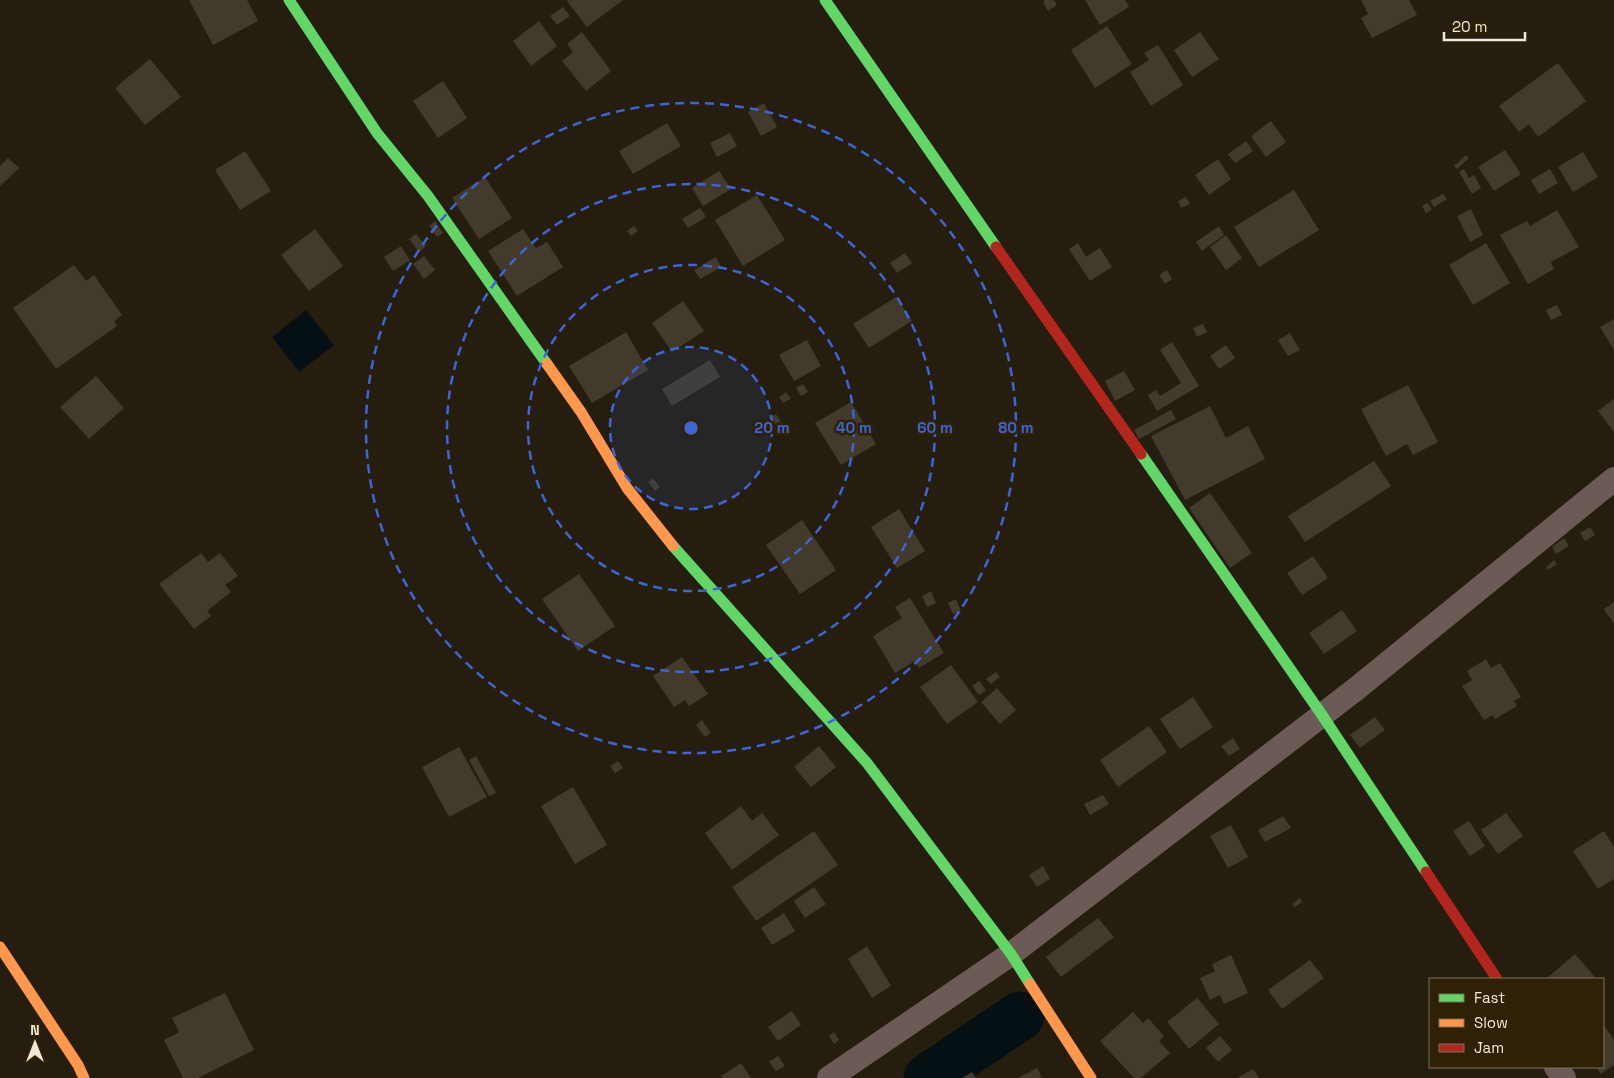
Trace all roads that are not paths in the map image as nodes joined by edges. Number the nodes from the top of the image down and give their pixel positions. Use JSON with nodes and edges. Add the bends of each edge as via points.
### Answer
{"nodes":[{"id":1,"x":289,"y":0,"type":"edge"},
{"id":2,"x":825,"y":0,"type":"edge"},
{"id":3,"x":1614,"y":479,"type":"edge"},
{"id":4,"x":1322,"y":715,"type":"junction"},
{"id":5,"x":0,"y":947,"type":"edge"},
{"id":6,"x":1011,"y":954,"type":"junction"},
{"id":7,"x":1496,"y":978,"type":"edge"},
{"id":8,"x":84,"y":1078,"type":"edge"},
{"id":9,"x":829,"y":1078,"type":"edge"},
{"id":10,"x":1090,"y":1078,"type":"edge"}],
"edges":[{"from":1,"to":6,"type":"street","via":[[376,133],[428,196],[581,412],[627,488],[678,553],[868,763]]},
{"from":2,"to":4,"type":"street"},
{"from":3,"to":4,"type":"street"},
{"from":4,"to":6,"type":"street"},
{"from":4,"to":7,"type":"street"},
{"from":5,"to":8,"type":"street"},
{"from":6,"to":9,"type":"street"},
{"from":6,"to":10,"type":"street"}]}
